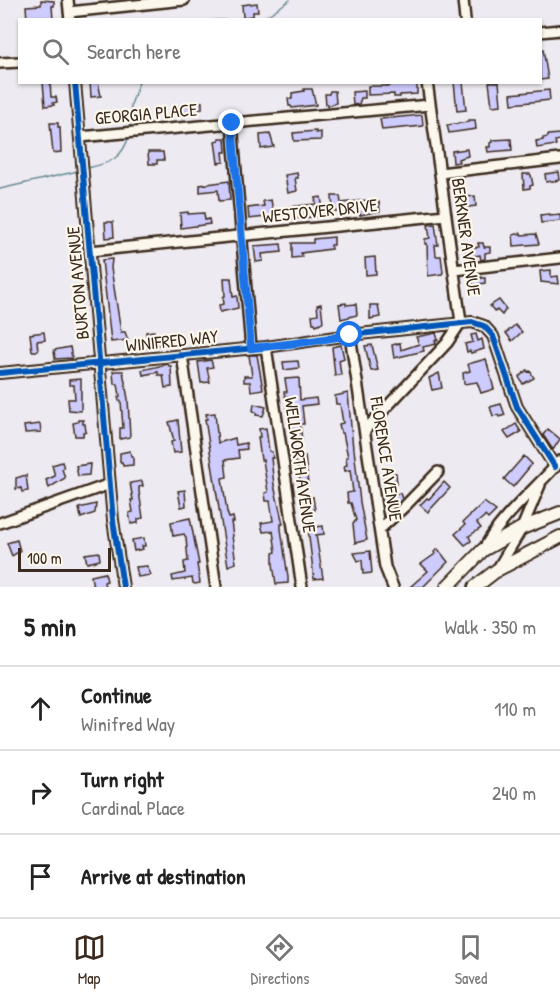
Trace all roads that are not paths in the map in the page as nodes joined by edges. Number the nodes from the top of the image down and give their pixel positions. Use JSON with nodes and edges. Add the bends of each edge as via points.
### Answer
{"nodes":[{"id":1,"x":68,"y":0,"type":"edge"},
{"id":2,"x":184,"y":0,"type":"edge"},
{"id":3,"x":463,"y":0,"type":"edge"},
{"id":4,"x":165,"y":1,"type":"edge"},
{"id":5,"x":70,"y":16,"type":"edge"},
{"id":6,"x":465,"y":18,"type":"edge"},
{"id":7,"x":560,"y":30,"type":"edge"},
{"id":8,"x":542,"y":32,"type":"edge"},
{"id":9,"x":18,"y":62,"type":"edge"},
{"id":10,"x":0,"y":63,"type":"edge"},
{"id":11,"x":75,"y":84,"type":"edge"},
{"id":12,"x":427,"y":84,"type":"edge"},
{"id":13,"x":430,"y":105,"type":"junction"},
{"id":14,"x":232,"y":123,"type":"junction"},
{"id":15,"x":80,"y":137,"type":"junction"},
{"id":16,"x":560,"y":159,"type":"edge"},
{"id":17,"x":440,"y":173,"type":"junction"},
{"id":18,"x":446,"y":215,"type":"junction"},
{"id":19,"x":242,"y":235,"type":"junction"},
{"id":20,"x":90,"y":250,"type":"junction"},
{"id":21,"x":560,"y":258,"type":"edge"},
{"id":22,"x":454,"y":270,"type":"junction"},
{"id":23,"x":461,"y":322,"type":"junction"},
{"id":24,"x":350,"y":335,"type":"junction"},
{"id":25,"x":266,"y":347,"type":"junction"},
{"id":26,"x":251,"y":348,"type":"junction"},
{"id":27,"x":182,"y":355,"type":"junction"},
{"id":28,"x":100,"y":364,"type":"junction"},
{"id":29,"x":0,"y":373,"type":"edge"},
{"id":30,"x":365,"y":430,"type":"junction"},
{"id":31,"x":557,"y":464,"type":"edge"},
{"id":32,"x":438,"y":471,"type":"dead end"},
{"id":33,"x":110,"y":484,"type":"junction"},
{"id":34,"x":540,"y":485,"type":"junction"},
{"id":35,"x":560,"y":513,"type":"edge"},
{"id":36,"x":0,"y":523,"type":"edge"},
{"id":37,"x":522,"y":528,"type":"junction"},
{"id":38,"x":380,"y":529,"type":"junction"},
{"id":39,"x":560,"y":537,"type":"edge"},
{"id":40,"x":483,"y":550,"type":"junction"},
{"id":41,"x":497,"y":570,"type":"junction"},
{"id":42,"x":123,"y":587,"type":"edge"},
{"id":43,"x":216,"y":587,"type":"edge"},
{"id":44,"x":302,"y":587,"type":"edge"},
{"id":45,"x":393,"y":587,"type":"edge"},
{"id":46,"x":447,"y":587,"type":"edge"},
{"id":47,"x":475,"y":587,"type":"edge"}],
"edges":[{"from":1,"to":5,"type":"street"},
{"from":2,"to":4,"type":"street"},
{"from":3,"to":6,"type":"street"},
{"from":4,"to":5,"type":"street"},
{"from":7,"to":8,"type":"street"},
{"from":9,"to":10,"type":"street"},
{"from":11,"to":15,"type":"street","name":"BURTON AVENUE"},
{"from":12,"to":13,"type":"street","name":"BERKNER AVENUE"},
{"from":13,"to":14,"type":"street","name":"GEORGIA PLACE"},
{"from":13,"to":17,"type":"street","name":"BERKNER AVENUE"},
{"from":14,"to":15,"type":"street","name":"GEORGIA PLACE"},
{"from":14,"to":19,"type":"street"},
{"from":15,"to":20,"type":"street","name":"BURTON AVENUE"},
{"from":16,"to":17,"type":"street"},
{"from":17,"to":18,"type":"street","name":"BERKNER AVENUE"},
{"from":18,"to":19,"type":"street","name":"WESTOVER DRIVE"},
{"from":18,"to":22,"type":"street","name":"BERKNER AVENUE"},
{"from":19,"to":20,"type":"street","name":"WESTOVER DRIVE"},
{"from":19,"to":26,"type":"street"},
{"from":20,"to":28,"type":"street","name":"BURTON AVENUE"},
{"from":21,"to":22,"type":"street"},
{"from":22,"to":23,"type":"street","name":"BERKNER AVENUE"},
{"from":23,"to":24,"type":"street","name":"WINIFRED WAY"},
{"from":23,"to":30,"type":"street","via":[[447,343]]},
{"from":23,"to":31,"type":"street","name":"BERKNER AVENUE","via":[[484,326],[493,336],[517,407]]},
{"from":24,"to":25,"type":"street","name":"WINIFRED WAY"},
{"from":24,"to":30,"type":"street","name":"FLORENCE AVENUE"},
{"from":25,"to":26,"type":"street","name":"WINIFRED WAY"},
{"from":25,"to":44,"type":"street","name":"WELLWORTH AVENUE"},
{"from":26,"to":27,"type":"street","name":"WINIFRED WAY"},
{"from":27,"to":28,"type":"street","name":"WINIFRED WAY"},
{"from":27,"to":43,"type":"street"},
{"from":28,"to":29,"type":"street","name":"WINIFRED WAY"},
{"from":28,"to":33,"type":"street","name":"BURTON AVENUE"},
{"from":30,"to":38,"type":"street","name":"FLORENCE AVENUE"},
{"from":31,"to":34,"type":"street"},
{"from":32,"to":38,"type":"street"},
{"from":33,"to":36,"type":"street"},
{"from":33,"to":42,"type":"street","name":"BURTON AVENUE"},
{"from":34,"to":37,"type":"street"},
{"from":34,"to":40,"type":"street"},
{"from":35,"to":37,"type":"main road"},
{"from":37,"to":40,"type":"main road"},
{"from":37,"to":41,"type":"street"},
{"from":38,"to":45,"type":"street","name":"FLORENCE AVENUE","via":[[385,567]]},
{"from":39,"to":41,"type":"main road"},
{"from":40,"to":46,"type":"main road"},
{"from":41,"to":47,"type":"main road"}]}
